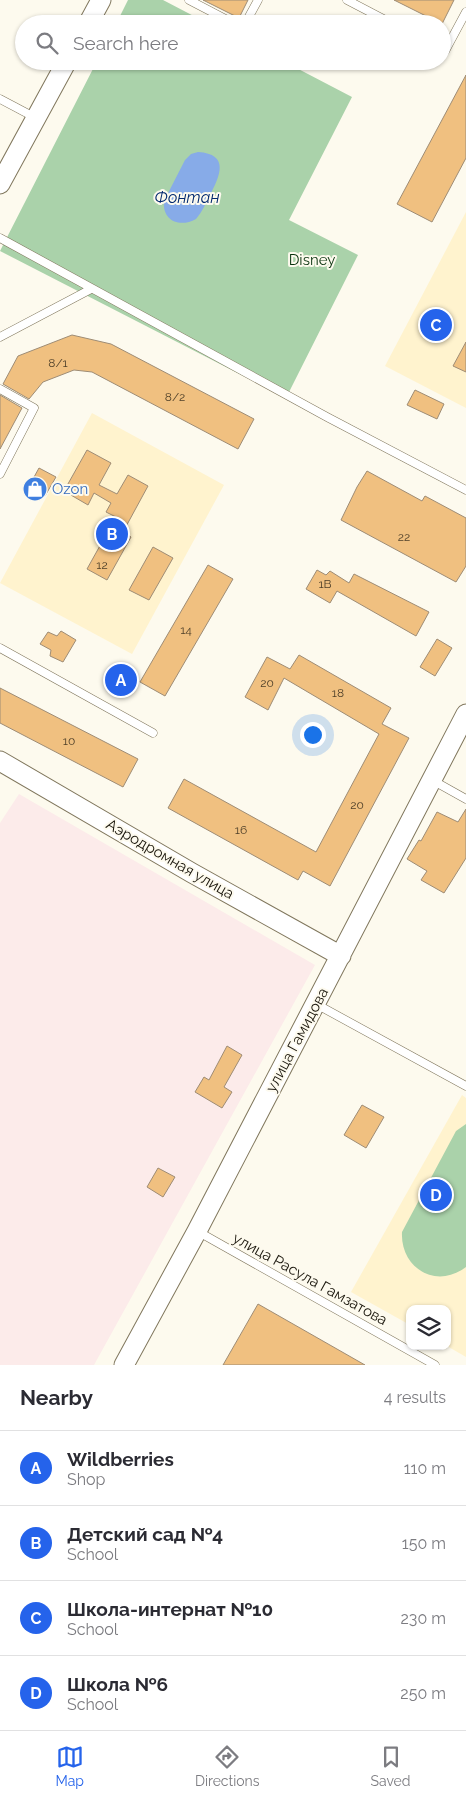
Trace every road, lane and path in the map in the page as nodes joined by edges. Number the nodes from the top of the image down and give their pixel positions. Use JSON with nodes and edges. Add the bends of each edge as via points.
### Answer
{"nodes":[{"id":1,"x":101,"y":0,"type":"edge"},
{"id":2,"x":189,"y":0,"type":"edge"},
{"id":3,"x":258,"y":0,"type":"edge"},
{"id":4,"x":347,"y":0,"type":"edge"},
{"id":5,"x":466,"y":12,"type":"edge"},
{"id":6,"x":93,"y":15,"type":"edge"},
{"id":7,"x":218,"y":15,"type":"edge"},
{"id":8,"x":250,"y":15,"type":"edge"},
{"id":9,"x":376,"y":15,"type":"edge"},
{"id":10,"x":451,"y":40,"type":"edge"},
{"id":11,"x":62,"y":70,"type":"edge"},
{"id":12,"x":0,"y":99,"type":"edge"},
{"id":13,"x":36,"y":118,"type":"junction"},
{"id":14,"x":0,"y":184,"type":"edge"},
{"id":15,"x":0,"y":238,"type":"edge"},
{"id":16,"x":91,"y":289,"type":"junction"},
{"id":17,"x":0,"y":338,"type":"edge"},
{"id":18,"x":0,"y":389,"type":"edge"},
{"id":19,"x":0,"y":474,"type":"edge"},
{"id":20,"x":466,"y":490,"type":"edge"},
{"id":21,"x":0,"y":648,"type":"edge"},
{"id":22,"x":466,"y":714,"type":"edge"},
{"id":23,"x":152,"y":733,"type":"dead end"},
{"id":24,"x":0,"y":761,"type":"edge"},
{"id":25,"x":432,"y":780,"type":"junction"},
{"id":26,"x":466,"y":799,"type":"edge"},
{"id":27,"x":341,"y":956,"type":"junction"},
{"id":28,"x":316,"y":1004,"type":"junction"},
{"id":29,"x":466,"y":1086,"type":"edge"},
{"id":30,"x":197,"y":1231,"type":"junction"},
{"id":31,"x":124,"y":1365,"type":"edge"},
{"id":32,"x":435,"y":1365,"type":"edge"}],
"edges":[{"from":1,"to":6,"type":"street"},
{"from":2,"to":7,"type":"lane"},
{"from":3,"to":8,"type":"lane"},
{"from":4,"to":9,"type":"lane"},
{"from":5,"to":10,"type":"lane"},
{"from":11,"to":13,"type":"street"},
{"from":12,"to":13,"type":"lane"},
{"from":13,"to":14,"type":"street"},
{"from":15,"to":16,"type":"lane"},
{"from":16,"to":17,"type":"lane"},
{"from":16,"to":20,"type":"lane"},
{"from":18,"to":19,"type":"lane","via":[[34,408]]},
{"from":21,"to":23,"type":"lane"},
{"from":22,"to":25,"type":"street","name":"улица Гамидова"},
{"from":24,"to":27,"type":"street","name":"Аэродромная улица"},
{"from":25,"to":26,"type":"lane"},
{"from":25,"to":27,"type":"street","name":"улица Гамидова"},
{"from":27,"to":28,"type":"street","name":"улица Гамидова"},
{"from":28,"to":29,"type":"lane"},
{"from":28,"to":30,"type":"street","name":"улица Гамидова"},
{"from":30,"to":31,"type":"street","name":"улица Гамидова"},
{"from":30,"to":32,"type":"lane","name":"улица Расула Гамзатова"}]}
